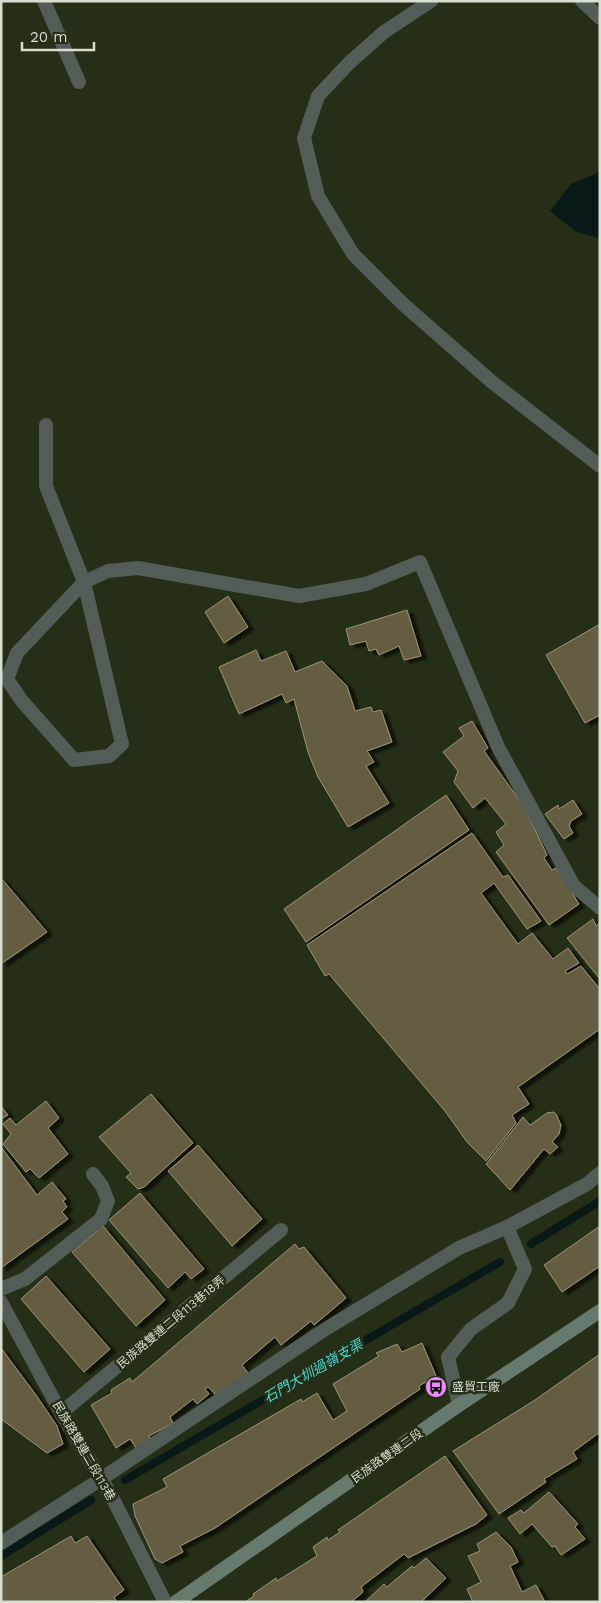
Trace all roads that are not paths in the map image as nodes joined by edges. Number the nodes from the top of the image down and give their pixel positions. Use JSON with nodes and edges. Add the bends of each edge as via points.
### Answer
{"nodes":[{"id":1,"x":44,"y":1,"type":"edge"},
{"id":2,"x":431,"y":1,"type":"edge"},
{"id":3,"x":582,"y":1,"type":"edge"},
{"id":4,"x":600,"y":18,"type":"edge"},
{"id":5,"x":79,"y":82,"type":"dead end"},
{"id":6,"x":46,"y":425,"type":"dead end"},
{"id":7,"x":600,"y":466,"type":"edge"},
{"id":8,"x":84,"y":582,"type":"junction"},
{"id":9,"x":600,"y":908,"type":"edge"},
{"id":10,"x":600,"y":1173,"type":"edge"},
{"id":11,"x":93,"y":1174,"type":"dead end"},
{"id":12,"x":507,"y":1227,"type":"junction"},
{"id":13,"x":281,"y":1230,"type":"dead end"},
{"id":14,"x":1,"y":1289,"type":"edge"},
{"id":15,"x":1,"y":1302,"type":"edge"},
{"id":16,"x":600,"y":1311,"type":"edge"},
{"id":17,"x":460,"y":1405,"type":"junction"},
{"id":18,"x":61,"y":1413,"type":"junction"},
{"id":19,"x":101,"y":1479,"type":"junction"},
{"id":20,"x":1,"y":1543,"type":"edge"},
{"id":21,"x":184,"y":1599,"type":"edge"},
{"id":22,"x":165,"y":1602,"type":"edge"}],
"edges":[{"from":1,"to":5,"type":"lane"},
{"from":2,"to":7,"type":"lane","via":[[384,32],[318,96],[304,138],[318,196],[353,254],[403,304],[492,382]]},
{"from":3,"to":4,"type":"lane"},
{"from":6,"to":8,"type":"lane","via":[[46,486]]},
{"from":8,"to":8,"type":"lane","via":[[122,744],[109,756],[74,760],[7,679],[17,653]]},
{"from":8,"to":9,"type":"lane","via":[[108,571],[138,568],[299,596],[366,584],[420,562],[498,747],[574,886]]},
{"from":10,"to":12,"type":"lane","via":[[587,1184]]},
{"from":11,"to":14,"type":"lane","via":[[108,1201],[101,1220],[25,1279]]},
{"from":12,"to":17,"type":"lane","via":[[525,1269],[508,1303],[471,1330],[448,1356]]},
{"from":12,"to":19,"type":"lane","via":[[459,1248],[324,1330]]},
{"from":13,"to":18,"type":"lane","name":"民族路雙連二段113巷18弄"},
{"from":15,"to":18,"type":"lane","name":"民族路雙連二段113巷"},
{"from":16,"to":17,"type":"main road","name":"民族路雙連二段"},
{"from":17,"to":21,"type":"main road","name":"民族路雙連二段"},
{"from":18,"to":19,"type":"lane","name":"民族路雙連二段113巷"},
{"from":19,"to":20,"type":"lane"},
{"from":19,"to":22,"type":"lane","name":"民族路雙連二段113巷"}]}
